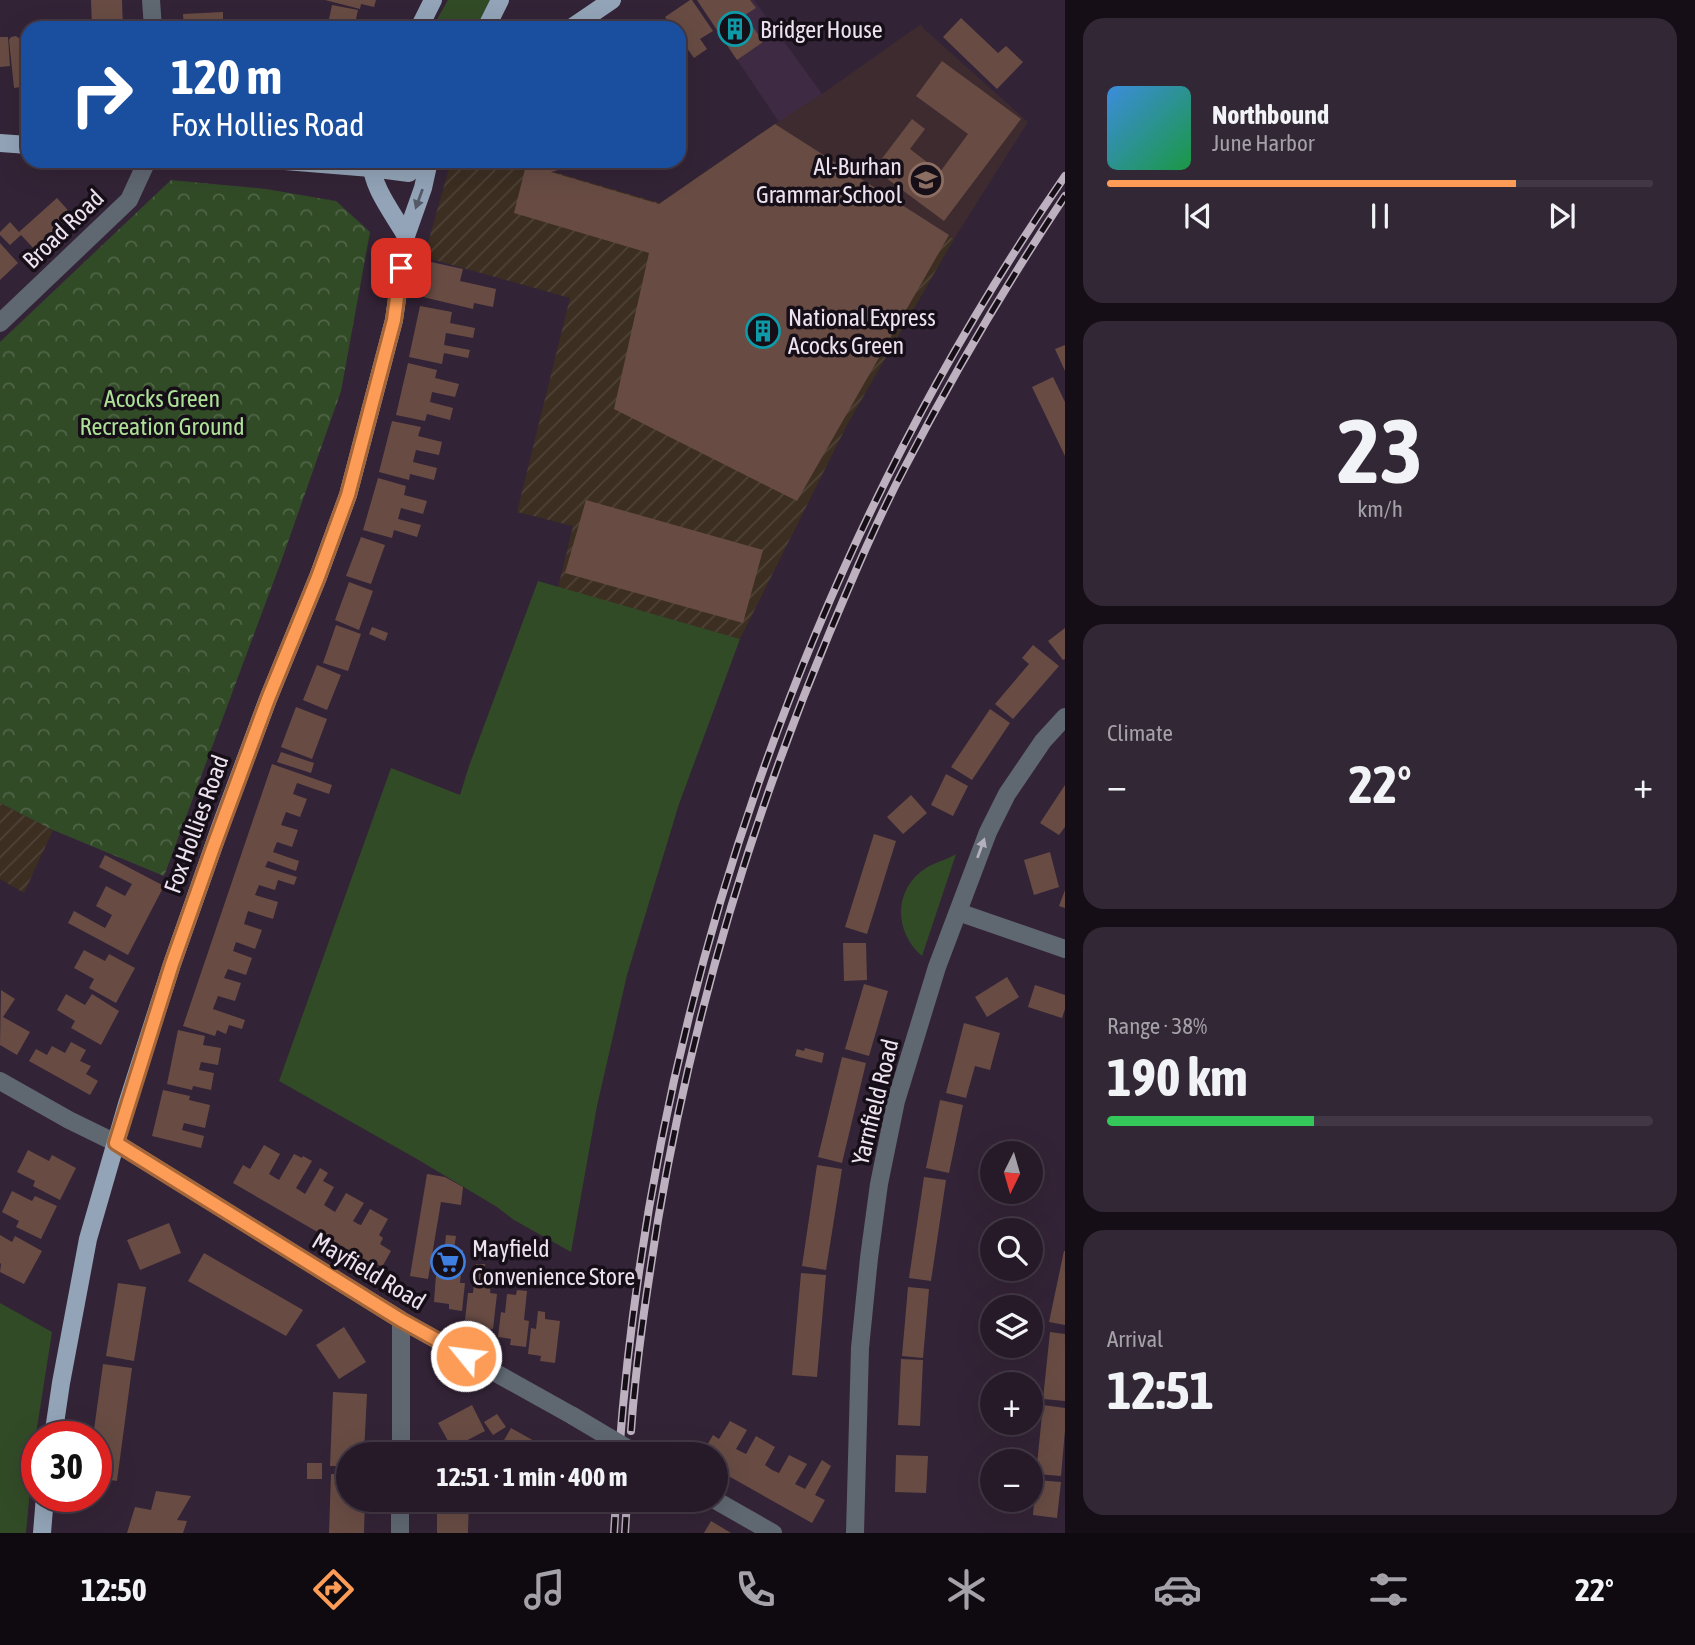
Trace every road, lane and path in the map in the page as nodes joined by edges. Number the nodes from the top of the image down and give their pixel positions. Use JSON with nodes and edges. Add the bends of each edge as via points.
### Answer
{"nodes":[{"id":1,"x":151,"y":0,"type":"edge"},
{"id":2,"x":433,"y":0,"type":"edge"},
{"id":3,"x":500,"y":0,"type":"edge"},
{"id":4,"x":612,"y":0,"type":"edge"},
{"id":5,"x":152,"y":21,"type":"edge"},
{"id":6,"x":422,"y":21,"type":"edge"},
{"id":7,"x":490,"y":21,"type":"edge"},
{"id":8,"x":581,"y":21,"type":"edge"},
{"id":9,"x":0,"y":142,"type":"edge"},
{"id":10,"x":21,"y":144,"type":"edge"},
{"id":11,"x":145,"y":168,"type":"edge"},
{"id":12,"x":372,"y":168,"type":"edge"},
{"id":13,"x":388,"y":168,"type":"edge"},
{"id":14,"x":416,"y":168,"type":"edge"},
{"id":15,"x":427,"y":168,"type":"edge"},
{"id":16,"x":406,"y":236,"type":"junction"},
{"id":17,"x":0,"y":323,"type":"edge"},
{"id":18,"x":1065,"y":717,"type":"edge"},
{"id":19,"x":958,"y":912,"type":"junction"},
{"id":20,"x":1065,"y":949,"type":"edge"},
{"id":21,"x":0,"y":1081,"type":"edge"},
{"id":22,"x":116,"y":1143,"type":"junction"},
{"id":23,"x":401,"y":1320,"type":"junction"},
{"id":24,"x":55,"y":1421,"type":"edge"},
{"id":25,"x":401,"y":1442,"type":"edge"},
{"id":26,"x":617,"y":1442,"type":"edge"},
{"id":27,"x":728,"y":1507,"type":"edge"},
{"id":28,"x":44,"y":1512,"type":"edge"},
{"id":29,"x":400,"y":1512,"type":"edge"},
{"id":30,"x":42,"y":1533,"type":"edge"},
{"id":31,"x":400,"y":1533,"type":"edge"},
{"id":32,"x":773,"y":1533,"type":"edge"},
{"id":33,"x":855,"y":1533,"type":"edge"}],
"edges":[{"from":1,"to":5,"type":"street"},
{"from":2,"to":6,"type":"main road"},
{"from":3,"to":7,"type":"main road"},
{"from":4,"to":8,"type":"main road"},
{"from":9,"to":10,"type":"main road"},
{"from":11,"to":17,"type":"street","name":"Broad Road","via":[[129,201]]},
{"from":12,"to":16,"type":"main road","via":[[381,195]]},
{"from":13,"to":14,"type":"main road","via":[[410,173]]},
{"from":15,"to":16,"type":"main road","name":"Fox Hollies Road","one_way":true},
{"from":16,"to":22,"type":"main road","name":"Fox Hollies Road","via":[[394,320],[348,495],[194,901]]},
{"from":19,"to":18,"type":"street","name":"Yarnfield Road","one_way":true,"via":[[1007,794]]},
{"from":19,"to":20,"type":"street"},
{"from":19,"to":33,"type":"street","name":"Yarnfield Road","via":[[896,1101],[879,1184],[860,1348]]},
{"from":21,"to":22,"type":"street","name":"Mayfield Road"},
{"from":22,"to":23,"type":"street","name":"Mayfield Road"},
{"from":22,"to":24,"type":"main road","name":"Fox Hollies Road","via":[[88,1239]]},
{"from":23,"to":25,"type":"street"},
{"from":23,"to":26,"type":"street","name":"Mayfield Road","bridge":true},
{"from":27,"to":32,"type":"street"},
{"from":28,"to":30,"type":"main road"},
{"from":29,"to":31,"type":"street"}]}
